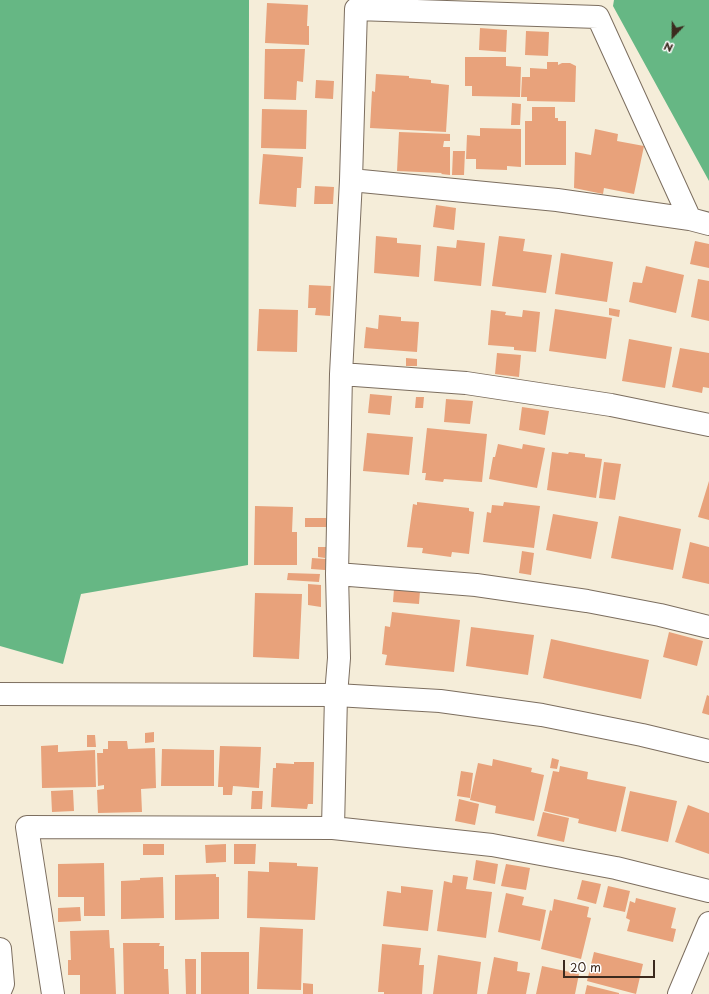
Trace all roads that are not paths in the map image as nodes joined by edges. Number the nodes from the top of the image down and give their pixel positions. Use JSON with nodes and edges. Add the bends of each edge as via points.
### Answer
{"nodes":[{"id":1,"x":351,"y":180,"type":"junction"},
{"id":2,"x":699,"y":222,"type":"edge"},
{"id":3,"x":342,"y":374,"type":"junction"},
{"id":4,"x":709,"y":424,"type":"edge"},
{"id":5,"x":337,"y":574,"type":"junction"},
{"id":6,"x":709,"y":627,"type":"edge"},
{"id":7,"x":0,"y":694,"type":"edge"},
{"id":8,"x":336,"y":694,"type":"junction"},
{"id":9,"x":709,"y":751,"type":"edge"},
{"id":10,"x":333,"y":828,"type":"junction"},
{"id":11,"x":709,"y":891,"type":"edge"},
{"id":12,"x":709,"y":923,"type":"edge"},
{"id":13,"x":0,"y":949,"type":"edge"},
{"id":14,"x":0,"y":991,"type":"edge"},
{"id":15,"x":53,"y":994,"type":"edge"},
{"id":16,"x":679,"y":994,"type":"edge"}],
"edges":[{"from":1,"to":2,"type":"street","via":[[556,200]]},
{"from":1,"to":2,"type":"street","via":[[356,9],[598,17]]},
{"from":1,"to":3,"type":"street"},
{"from":3,"to":4,"type":"street","via":[[466,383],[611,405]]},
{"from":3,"to":5,"type":"street"},
{"from":5,"to":6,"type":"street","via":[[476,585],[587,601]]},
{"from":5,"to":8,"type":"street","via":[[339,658]]},
{"from":7,"to":8,"type":"street"},
{"from":8,"to":9,"type":"street","via":[[440,701],[542,715]]},
{"from":8,"to":10,"type":"street"},
{"from":10,"to":11,"type":"street","via":[[492,845],[616,868]]},
{"from":10,"to":15,"type":"street","via":[[27,827]]},
{"from":12,"to":16,"type":"street"},
{"from":13,"to":14,"type":"street","via":[[3,984]]}]}
